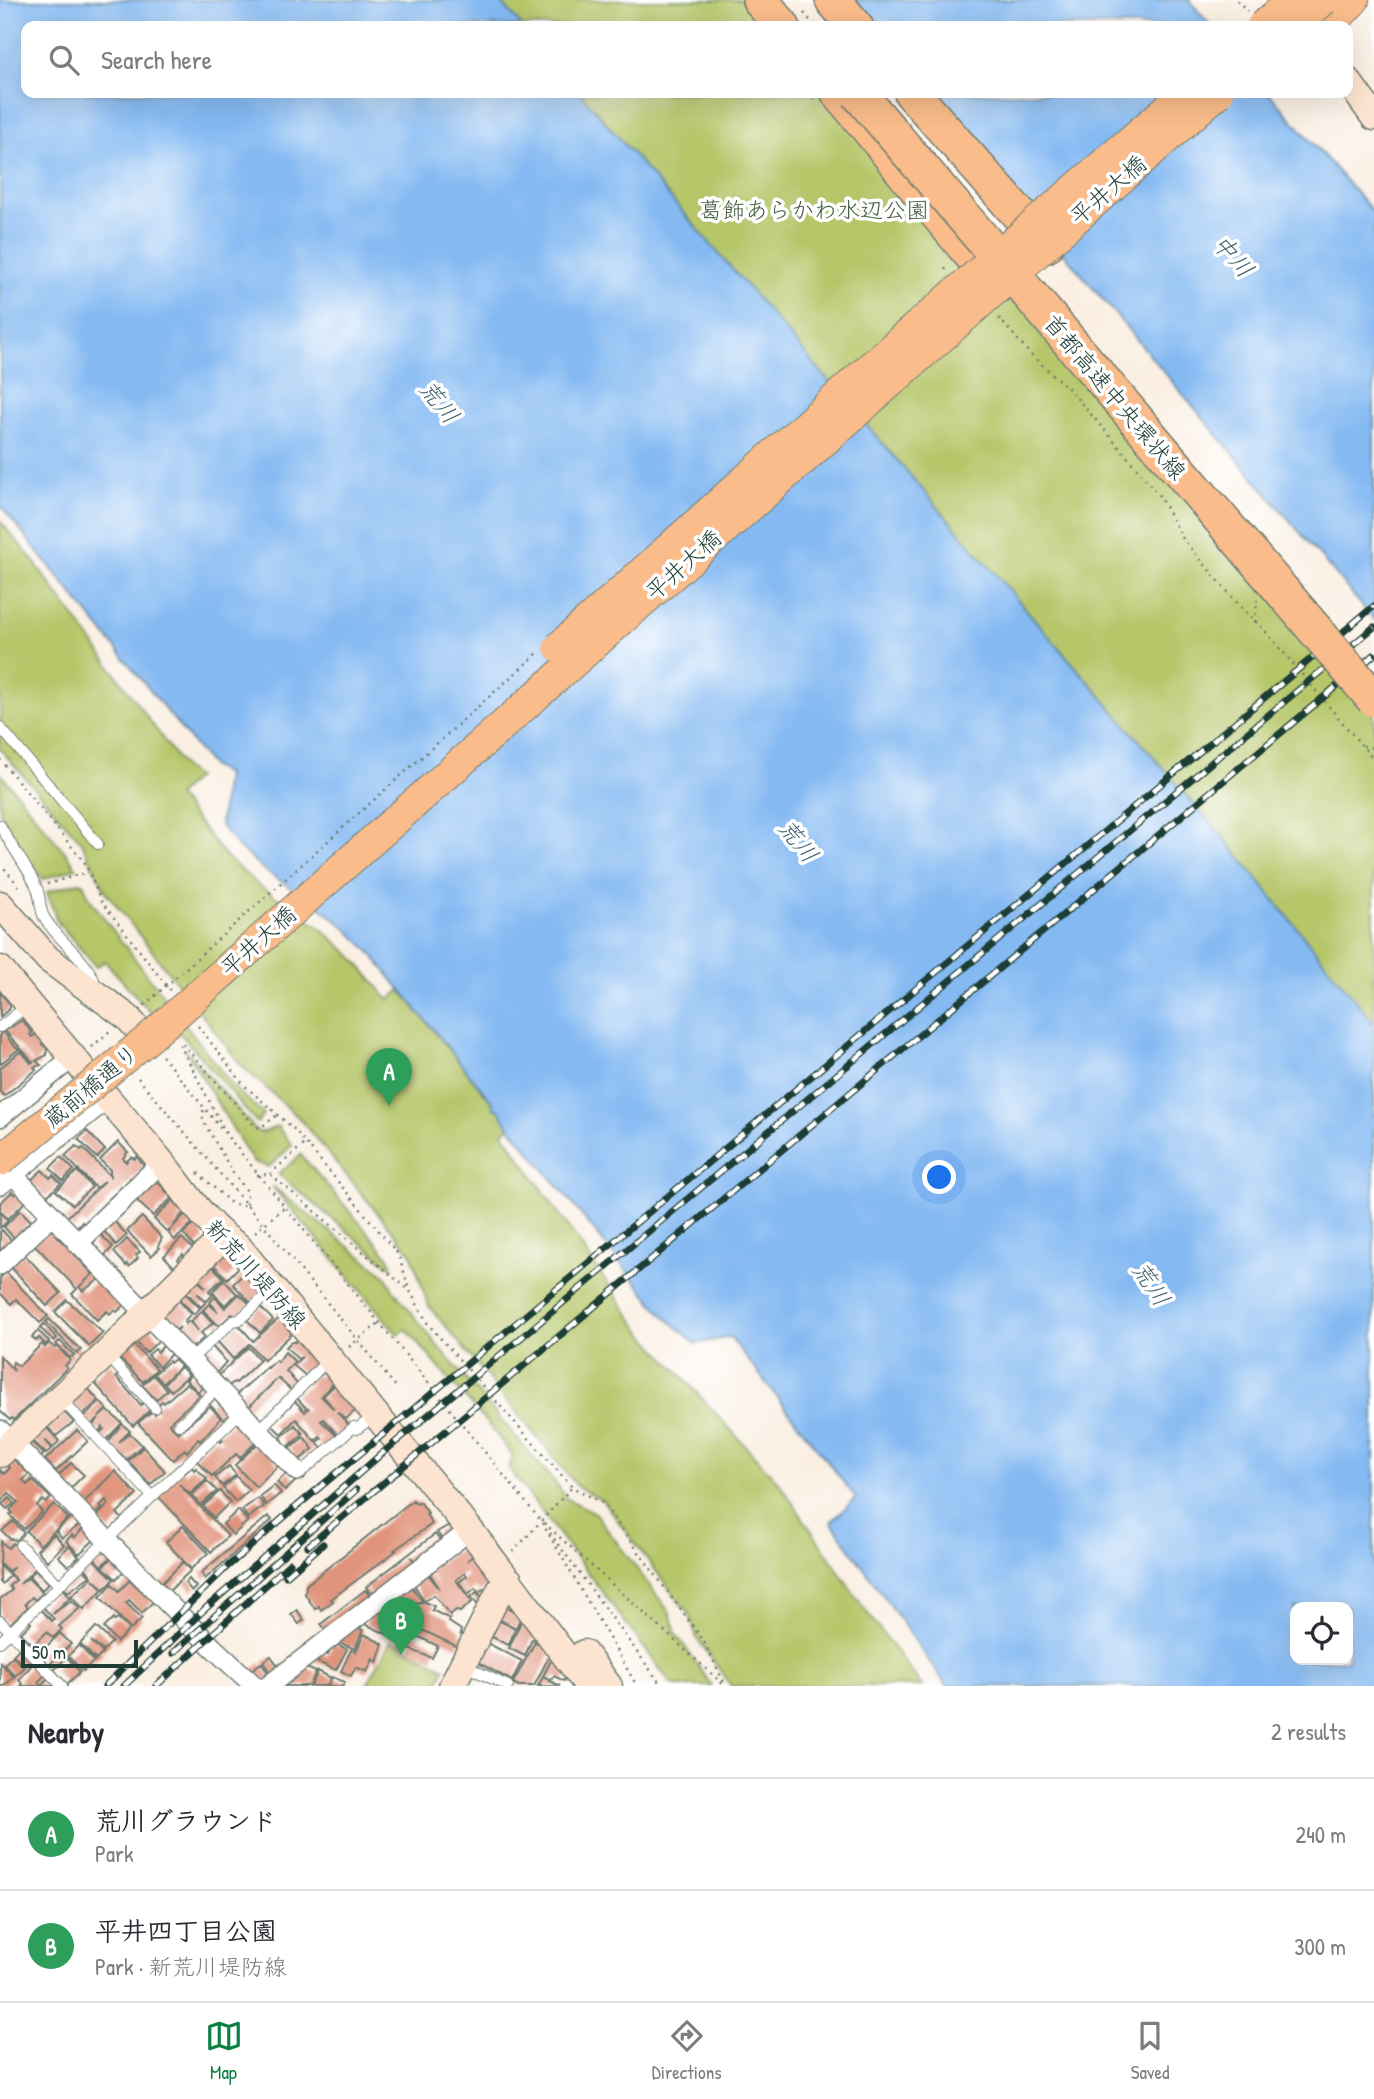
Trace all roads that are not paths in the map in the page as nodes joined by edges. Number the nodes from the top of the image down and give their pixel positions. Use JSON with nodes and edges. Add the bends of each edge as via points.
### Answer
{"nodes":[{"id":1,"x":760,"y":0,"type":"edge"},
{"id":2,"x":783,"y":0,"type":"edge"},
{"id":3,"x":809,"y":0,"type":"edge"},
{"id":4,"x":833,"y":0,"type":"edge"},
{"id":5,"x":1283,"y":0,"type":"edge"},
{"id":6,"x":1293,"y":0,"type":"edge"},
{"id":7,"x":1324,"y":0,"type":"edge"},
{"id":8,"x":1354,"y":0,"type":"edge"},
{"id":9,"x":778,"y":21,"type":"edge"},
{"id":10,"x":800,"y":21,"type":"edge"},
{"id":11,"x":827,"y":21,"type":"edge"},
{"id":12,"x":851,"y":21,"type":"edge"},
{"id":13,"x":1268,"y":21,"type":"edge"},
{"id":14,"x":1300,"y":21,"type":"edge"},
{"id":15,"x":1302,"y":21,"type":"edge"},
{"id":16,"x":1335,"y":21,"type":"edge"},
{"id":17,"x":1353,"y":88,"type":"edge"},
{"id":18,"x":843,"y":98,"type":"edge"},
{"id":19,"x":862,"y":98,"type":"edge"},
{"id":20,"x":890,"y":98,"type":"edge"},
{"id":21,"x":916,"y":98,"type":"edge"},
{"id":22,"x":1180,"y":98,"type":"edge"},
{"id":23,"x":1211,"y":98,"type":"edge"},
{"id":24,"x":1374,"y":117,"type":"edge"},
{"id":25,"x":1038,"y":236,"type":"junction"},
{"id":26,"x":990,"y":276,"type":"junction"},
{"id":27,"x":1374,"y":666,"type":"edge"},
{"id":28,"x":1374,"y":699,"type":"edge"},
{"id":29,"x":0,"y":727,"type":"edge"},
{"id":30,"x":0,"y":825,"type":"edge"},
{"id":31,"x":98,"y":844,"type":"dead end"},
{"id":32,"x":0,"y":904,"type":"edge"},
{"id":33,"x":0,"y":969,"type":"edge"},
{"id":34,"x":100,"y":997,"type":"junction"},
{"id":35,"x":29,"y":1005,"type":"junction"},
{"id":36,"x":0,"y":1027,"type":"edge"},
{"id":37,"x":135,"y":1030,"type":"junction"},
{"id":38,"x":78,"y":1055,"type":"junction"},
{"id":39,"x":107,"y":1098,"type":"junction"},
{"id":40,"x":0,"y":1117,"type":"edge"},
{"id":41,"x":0,"y":1140,"type":"edge"},
{"id":42,"x":162,"y":1162,"type":"junction"},
{"id":43,"x":3,"y":1171,"type":"edge"},
{"id":44,"x":51,"y":1216,"type":"junction"},
{"id":45,"x":223,"y":1237,"type":"junction"},
{"id":46,"x":78,"y":1244,"type":"junction"},
{"id":47,"x":0,"y":1265,"type":"edge"},
{"id":48,"x":274,"y":1289,"type":"junction"},
{"id":49,"x":145,"y":1313,"type":"junction"},
{"id":50,"x":106,"y":1354,"type":"junction"},
{"id":51,"x":190,"y":1360,"type":"junction"},
{"id":52,"x":332,"y":1360,"type":"junction"},
{"id":53,"x":218,"y":1389,"type":"junction"},
{"id":54,"x":59,"y":1398,"type":"junction"},
{"id":55,"x":155,"y":1408,"type":"dead end"},
{"id":56,"x":241,"y":1412,"type":"junction"},
{"id":57,"x":376,"y":1414,"type":"junction"},
{"id":58,"x":179,"y":1424,"type":"dead end"},
{"id":59,"x":258,"y":1431,"type":"junction"},
{"id":60,"x":4,"y":1442,"type":"edge"},
{"id":61,"x":297,"y":1471,"type":"joint"},
{"id":62,"x":152,"y":1496,"type":"junction"},
{"id":63,"x":470,"y":1530,"type":"junction"},
{"id":64,"x":105,"y":1541,"type":"junction"},
{"id":65,"x":20,"y":1545,"type":"dead end"},
{"id":66,"x":504,"y":1574,"type":"junction"},
{"id":67,"x":59,"y":1585,"type":"junction"},
{"id":68,"x":0,"y":1621,"type":"edge"},
{"id":69,"x":10,"y":1632,"type":"junction"},
{"id":70,"x":0,"y":1642,"type":"edge"},
{"id":71,"x":458,"y":1675,"type":"edge"},
{"id":72,"x":578,"y":1678,"type":"edge"},
{"id":73,"x":62,"y":1686,"type":"edge"},
{"id":74,"x":255,"y":1686,"type":"edge"},
{"id":75,"x":268,"y":1686,"type":"edge"},
{"id":76,"x":508,"y":1686,"type":"edge"},
{"id":77,"x":609,"y":1686,"type":"edge"}],
"edges":[{"from":1,"to":9,"type":"highway"},
{"from":2,"to":10,"type":"highway"},
{"from":3,"to":11,"type":"highway"},
{"from":4,"to":12,"type":"highway"},
{"from":5,"to":15,"type":"main road"},
{"from":6,"to":13,"type":"main road","bridge":true},
{"from":7,"to":14,"type":"main road","bridge":true},
{"from":8,"to":16,"type":"main road"},
{"from":17,"to":24,"type":"main road"},
{"from":18,"to":26,"type":"highway"},
{"from":19,"to":28,"type":"highway","name":"首都高速中央環状線","bridge":true},
{"from":20,"to":27,"type":"highway","name":"首都高速中央環状線","bridge":true},
{"from":21,"to":25,"type":"highway"},
{"from":22,"to":25,"type":"main road","name":"平井大橋","bridge":true},
{"from":23,"to":25,"type":"main road","name":"平井大橋","bridge":true},
{"from":25,"to":26,"type":"main road","name":"平井大橋","bridge":true},
{"from":26,"to":37,"type":"main road","name":"平井大橋","bridge":true},
{"from":29,"to":31,"type":"lane"},
{"from":30,"to":34,"type":"lane","via":[[37,887],[44,917],[94,979]]},
{"from":32,"to":34,"type":"main road","via":[[48,959]]},
{"from":33,"to":35,"type":"main road","name":"新荒川堤防線"},
{"from":34,"to":37,"type":"main road","via":[[128,1017]]},
{"from":35,"to":36,"type":"lane"},
{"from":35,"to":38,"type":"main road","name":"新荒川堤防線"},
{"from":37,"to":41,"type":"main road","name":"蔵前橋通り"},
{"from":37,"to":43,"type":"main road","name":"蔵前橋通り","bridge":true},
{"from":38,"to":39,"type":"main road","name":"新荒川堤防線"},
{"from":38,"to":40,"type":"street"},
{"from":39,"to":42,"type":"main road","name":"新荒川堤防線"},
{"from":39,"to":43,"type":"street"},
{"from":42,"to":45,"type":"main road","name":"新荒川堤防線"},
{"from":42,"to":46,"type":"street"},
{"from":43,"to":44,"type":"street"},
{"from":44,"to":46,"type":"street"},
{"from":44,"to":47,"type":"street"},
{"from":45,"to":48,"type":"main road","name":"新荒川堤防線","via":[[238,1246]]},
{"from":45,"to":49,"type":"main road"},
{"from":46,"to":49,"type":"street"},
{"from":48,"to":51,"type":"lane"},
{"from":48,"to":52,"type":"main road","name":"新荒川堤防線"},
{"from":49,"to":50,"type":"main road"},
{"from":49,"to":51,"type":"street"},
{"from":50,"to":54,"type":"main road"},
{"from":50,"to":55,"type":"lane"},
{"from":51,"to":53,"type":"street"},
{"from":52,"to":57,"type":"main road","name":"新荒川堤防線"},
{"from":52,"to":59,"type":"lane"},
{"from":53,"to":56,"type":"street"},
{"from":53,"to":58,"type":"lane"},
{"from":54,"to":60,"type":"main road"},
{"from":54,"to":62,"type":"lane"},
{"from":56,"to":59,"type":"street"},
{"from":56,"to":62,"type":"lane"},
{"from":57,"to":61,"type":"lane"},
{"from":57,"to":63,"type":"main road","name":"新荒川堤防線"},
{"from":59,"to":61,"type":"street"},
{"from":60,"to":64,"type":"street"},
{"from":62,"to":64,"type":"lane"},
{"from":63,"to":66,"type":"main road","name":"新荒川堤防線"},
{"from":63,"to":75,"type":"street"},
{"from":64,"to":67,"type":"lane"},
{"from":64,"to":74,"type":"street"},
{"from":65,"to":67,"type":"lane"},
{"from":66,"to":71,"type":"main road"},
{"from":66,"to":72,"type":"main road","name":"新荒川堤防線"},
{"from":66,"to":77,"type":"main road","via":[[538,1589]]},
{"from":67,"to":69,"type":"lane"},
{"from":68,"to":69,"type":"lane"},
{"from":69,"to":70,"type":"lane"},
{"from":69,"to":73,"type":"lane"},
{"from":71,"to":76,"type":"lane"}]}
